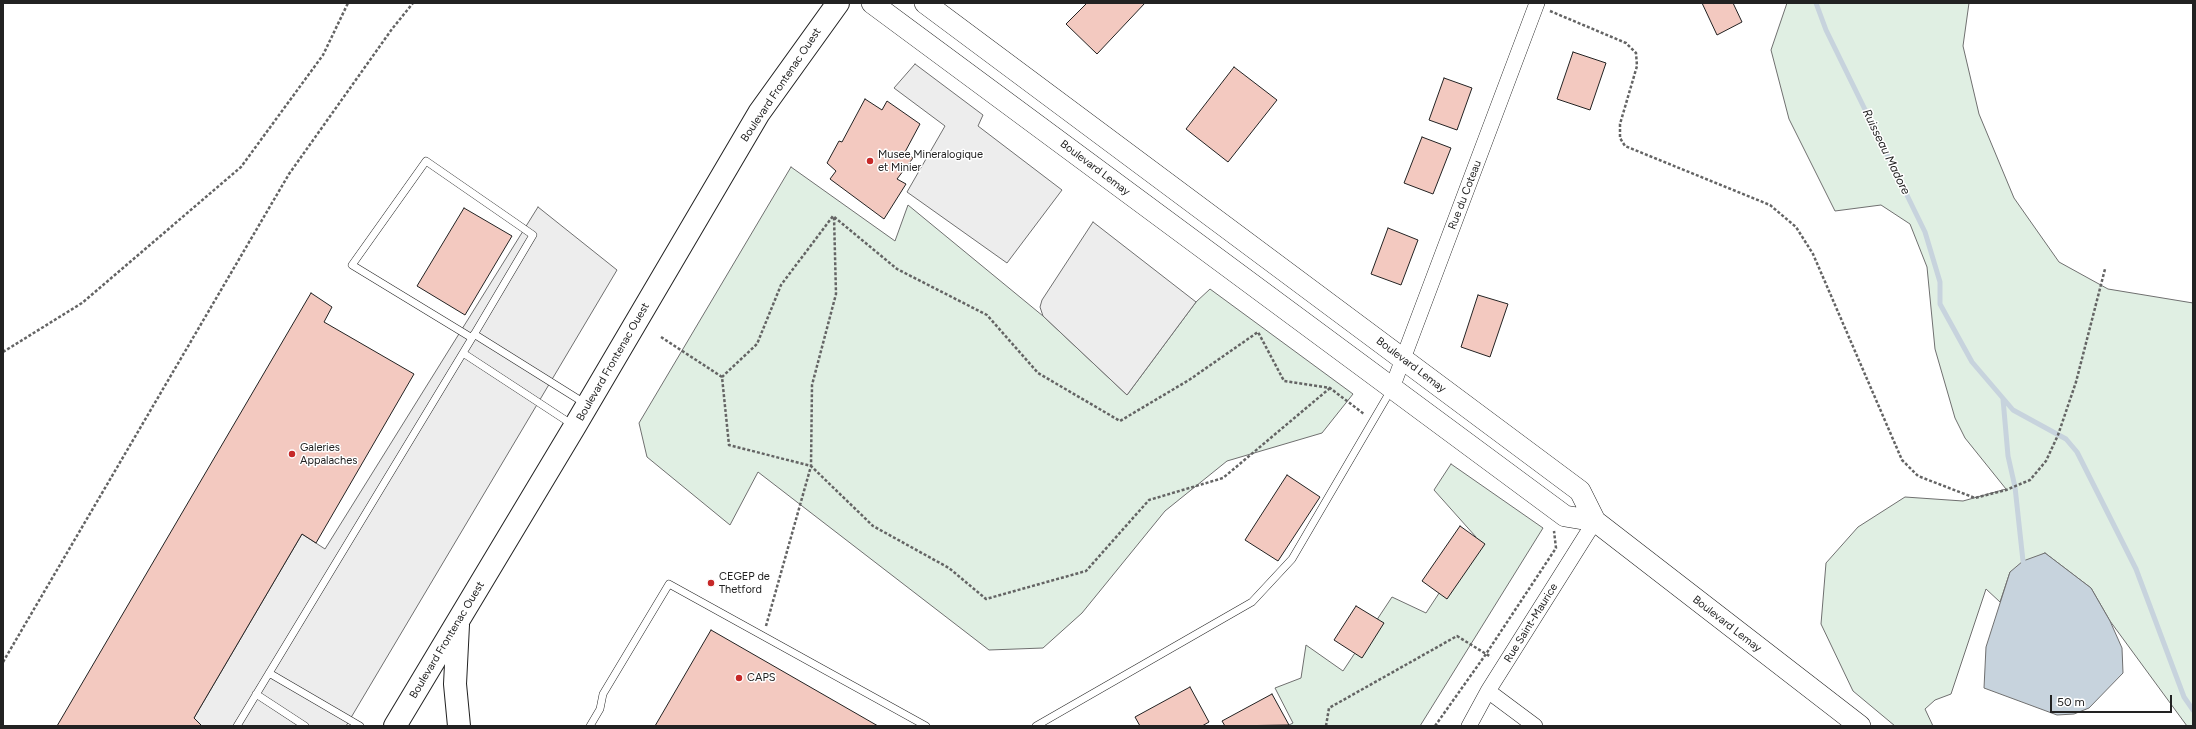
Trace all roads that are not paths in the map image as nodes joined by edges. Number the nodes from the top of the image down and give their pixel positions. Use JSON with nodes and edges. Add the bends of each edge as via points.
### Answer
{"nodes":[{"id":1,"x":838,"y":3,"type":"edge"},
{"id":2,"x":872,"y":3,"type":"edge"},
{"id":3,"x":925,"y":3,"type":"edge"},
{"id":4,"x":1537,"y":4,"type":"edge"},
{"id":5,"x":1006,"y":64,"type":"junction"},
{"id":6,"x":990,"y":90,"type":"junction"},
{"id":7,"x":1215,"y":219,"type":"junction"},
{"id":8,"x":1200,"y":246,"type":"junction"},
{"id":9,"x":473,"y":336,"type":"junction"},
{"id":10,"x":463,"y":353,"type":"junction"},
{"id":11,"x":1403,"y":359,"type":"junction"},
{"id":12,"x":1392,"y":388,"type":"junction"},
{"id":13,"x":588,"y":405,"type":"junction"},
{"id":14,"x":575,"y":426,"type":"junction"},
{"id":15,"x":1595,"y":521,"type":"junction"},
{"id":16,"x":458,"y":622,"type":"junction"},
{"id":17,"x":269,"y":673,"type":"junction"},
{"id":18,"x":1488,"y":691,"type":"junction"},
{"id":19,"x":256,"y":694,"type":"junction"},
{"id":20,"x":237,"y":726,"type":"edge"},
{"id":21,"x":305,"y":726,"type":"edge"},
{"id":22,"x":360,"y":726,"type":"edge"},
{"id":23,"x":396,"y":726,"type":"edge"},
{"id":24,"x":459,"y":726,"type":"edge"},
{"id":25,"x":590,"y":726,"type":"edge"},
{"id":26,"x":926,"y":726,"type":"edge"},
{"id":27,"x":1036,"y":726,"type":"edge"},
{"id":28,"x":1469,"y":726,"type":"edge"},
{"id":29,"x":1536,"y":726,"type":"edge"},
{"id":30,"x":1860,"y":726,"type":"edge"}],
"edges":[{"from":1,"to":13,"type":"main road","name":"Boulevard Frontenac Ouest","via":[[759,113]]},
{"from":2,"to":6,"type":"street","name":"Boulevard Lemay"},
{"from":3,"to":5,"type":"street","name":"Boulevard Lemay"},
{"from":4,"to":11,"type":"street","name":"Rue du Coteau"},
{"from":5,"to":6,"type":"street"},
{"from":5,"to":7,"type":"street","name":"Boulevard Lemay"},
{"from":6,"to":8,"type":"street","name":"Boulevard Lemay"},
{"from":7,"to":8,"type":"street"},
{"from":7,"to":11,"type":"street","name":"Boulevard Lemay"},
{"from":8,"to":12,"type":"street","name":"Boulevard Lemay"},
{"from":9,"to":9,"type":"lane","via":[[352,265],[426,161],[533,235]]},
{"from":9,"to":10,"type":"lane"},
{"from":9,"to":13,"type":"lane"},
{"from":10,"to":14,"type":"lane"},
{"from":10,"to":17,"type":"lane"},
{"from":11,"to":12,"type":"street","name":"Rue du Coteau"},
{"from":11,"to":15,"type":"street","name":"Boulevard Lemay","via":[[1580,491]]},
{"from":12,"to":15,"type":"street","name":"Boulevard Lemay","via":[[1565,516]]},
{"from":12,"to":27,"type":"lane","via":[[1292,559],[1252,602]]},
{"from":13,"to":14,"type":"main road","name":"Boulevard Frontenac Ouest"},
{"from":14,"to":16,"type":"main road","name":"Boulevard Frontenac Ouest"},
{"from":15,"to":18,"type":"street","name":"Rue Saint-Maurice"},
{"from":15,"to":30,"type":"street","name":"Boulevard Lemay"},
{"from":16,"to":23,"type":"main road","name":"Boulevard Frontenac Ouest"},
{"from":16,"to":24,"type":"main road","via":[[455,684]]},
{"from":17,"to":19,"type":"lane"},
{"from":17,"to":22,"type":"lane"},
{"from":18,"to":28,"type":"street","name":"Rue Saint-Maurice"},
{"from":18,"to":29,"type":"street"},
{"from":19,"to":20,"type":"lane"},
{"from":19,"to":21,"type":"lane"},
{"from":25,"to":26,"type":"lane","via":[[600,709],[603,694],[669,584]]}]}
